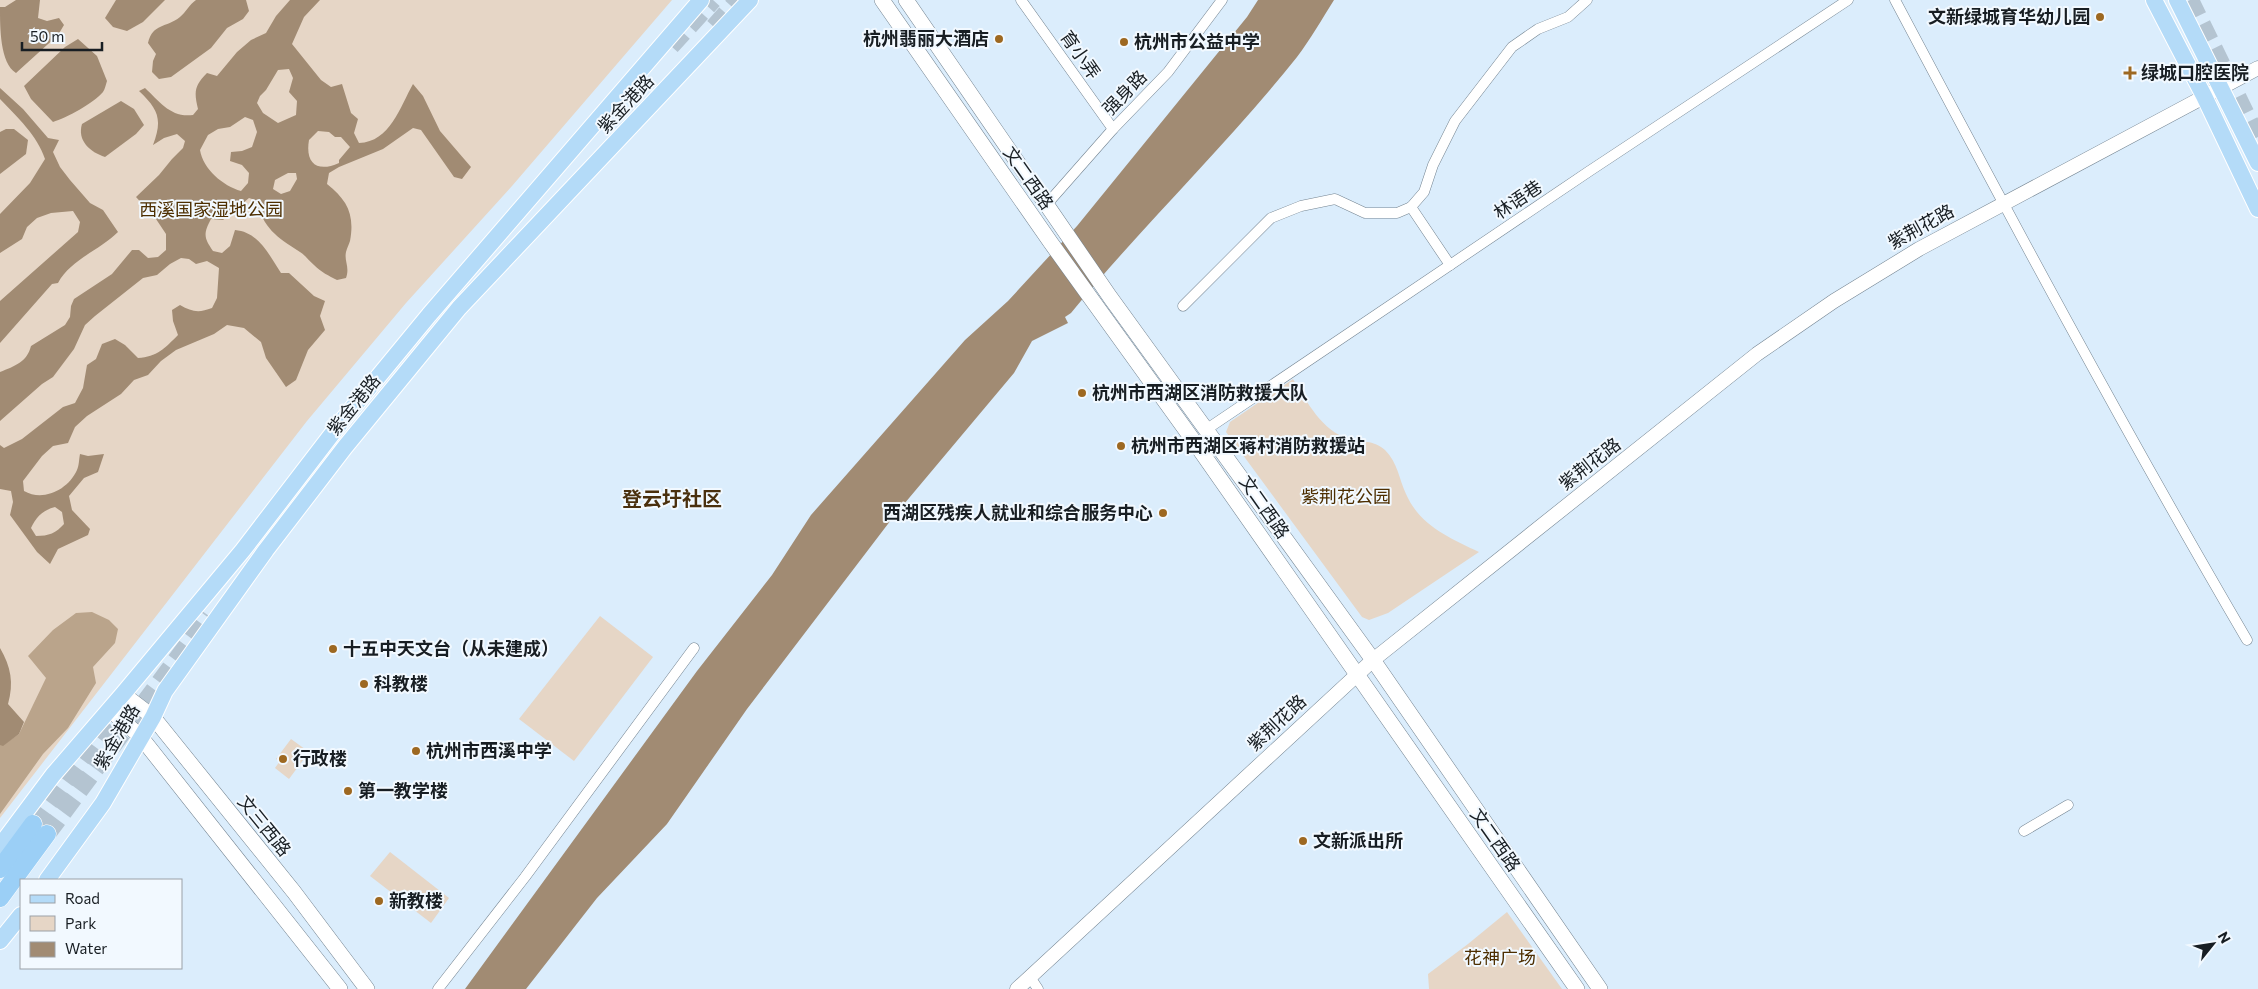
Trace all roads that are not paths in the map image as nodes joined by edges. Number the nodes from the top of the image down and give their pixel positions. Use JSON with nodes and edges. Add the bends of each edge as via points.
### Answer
{"nodes":[{"id":1,"x":701,"y":0,"type":"edge"},
{"id":2,"x":750,"y":0,"type":"edge"},
{"id":3,"x":882,"y":0,"type":"edge"},
{"id":4,"x":906,"y":0,"type":"edge"},
{"id":5,"x":1021,"y":0,"type":"edge"},
{"id":6,"x":1222,"y":0,"type":"edge"},
{"id":7,"x":1587,"y":0,"type":"edge"},
{"id":8,"x":1848,"y":0,"type":"edge"},
{"id":9,"x":1895,"y":0,"type":"edge"},
{"id":10,"x":2154,"y":0,"type":"edge"},
{"id":11,"x":2177,"y":0,"type":"edge"},
{"id":12,"x":2258,"y":68,"type":"edge"},
{"id":13,"x":2222,"y":87,"type":"junction"},
{"id":14,"x":2204,"y":96,"type":"junction"},
{"id":15,"x":1113,"y":129,"type":"junction"},
{"id":16,"x":2258,"y":163,"type":"edge"},
{"id":17,"x":1047,"y":204,"type":"junction"},
{"id":18,"x":2003,"y":204,"type":"junction"},
{"id":19,"x":1411,"y":206,"type":"junction"},
{"id":20,"x":2258,"y":209,"type":"edge"},
{"id":21,"x":1450,"y":265,"type":"junction"},
{"id":22,"x":1184,"y":306,"type":"dead end"},
{"id":23,"x":1207,"y":430,"type":"junction"},
{"id":24,"x":2247,"y":640,"type":"dead end"},
{"id":25,"x":694,"y":648,"type":"dead end"},
{"id":26,"x":1373,"y":660,"type":"junction"},
{"id":27,"x":1358,"y":674,"type":"junction"},
{"id":28,"x":123,"y":694,"type":"junction"},
{"id":29,"x":110,"y":710,"type":"junction"},
{"id":30,"x":153,"y":717,"type":"junction"},
{"id":31,"x":140,"y":736,"type":"junction"},
{"id":32,"x":2068,"y":804,"type":"dead end"},
{"id":33,"x":2024,"y":831,"type":"dead end"},
{"id":34,"x":0,"y":846,"type":"edge"},
{"id":35,"x":0,"y":869,"type":"edge"},
{"id":36,"x":48,"y":879,"type":"edge"},
{"id":37,"x":0,"y":898,"type":"edge"},
{"id":38,"x":20,"y":916,"type":"edge"},
{"id":39,"x":0,"y":942,"type":"edge"},
{"id":40,"x":1030,"y":977,"type":"junction"},
{"id":41,"x":340,"y":989,"type":"edge"},
{"id":42,"x":367,"y":989,"type":"edge"},
{"id":43,"x":438,"y":989,"type":"edge"},
{"id":44,"x":1017,"y":989,"type":"edge"},
{"id":45,"x":1038,"y":989,"type":"edge"},
{"id":46,"x":1578,"y":989,"type":"edge"},
{"id":47,"x":1600,"y":989,"type":"edge"}],
"edges":[{"from":1,"to":28,"type":"main road","name":"紫金港路","via":[[429,315],[345,417],[243,550]]},
{"from":2,"to":30,"type":"main road","name":"紫金港路","via":[[459,308],[266,550],[165,691]]},
{"from":3,"to":27,"type":"main road","name":"文二西路","via":[[1051,244]]},
{"from":4,"to":17,"type":"main road","name":"文二西路"},
{"from":5,"to":15,"type":"street","name":"育小弄"},
{"from":6,"to":15,"type":"street","name":"强身路","via":[[1168,72]]},
{"from":7,"to":19,"type":"street","via":[[1568,17],[1538,29],[1512,47],[1454,121],[1424,192]]},
{"from":8,"to":21,"type":"street","name":"林语巷"},
{"from":9,"to":18,"type":"street"},
{"from":10,"to":14,"type":"main road"},
{"from":11,"to":13,"type":"main road"},
{"from":12,"to":13,"type":"street","name":"紫荆花路"},
{"from":13,"to":14,"type":"street","name":"紫荆花路"},
{"from":13,"to":16,"type":"main road"},
{"from":14,"to":18,"type":"street","name":"紫荆花路"},
{"from":14,"to":20,"type":"main road"},
{"from":15,"to":17,"type":"street","name":"强身路"},
{"from":17,"to":23,"type":"main road","name":"文二西路"},
{"from":18,"to":24,"type":"street","via":[[2174,517]]},
{"from":18,"to":26,"type":"street","name":"紫荆花路","via":[[1834,300],[1757,354]]},
{"from":19,"to":21,"type":"street"},
{"from":19,"to":22,"type":"street","via":[[1397,213],[1365,213],[1335,199],[1301,206],[1271,218]]},
{"from":21,"to":23,"type":"street","name":"林语巷"},
{"from":23,"to":26,"type":"main road","name":"文二西路"},
{"from":25,"to":43,"type":"street","via":[[537,862]]},
{"from":26,"to":27,"type":"street","name":"紫荆花路"},
{"from":26,"to":47,"type":"main road","name":"文二西路"},
{"from":27,"to":40,"type":"street","name":"紫荆花路"},
{"from":27,"to":46,"type":"main road","name":"文二西路"},
{"from":28,"to":29,"type":"main road","name":"紫金港路"},
{"from":28,"to":30,"type":"main road","name":"文三西路"},
{"from":29,"to":31,"type":"main road"},
{"from":29,"to":34,"type":"main road","name":"紫金港路","via":[[52,775]]},
{"from":30,"to":31,"type":"main road","name":"紫金港路"},
{"from":30,"to":42,"type":"main road","name":"文三西路","via":[[294,892]]},
{"from":31,"to":36,"type":"main road","name":"紫金港路","via":[[103,803]]},
{"from":31,"to":41,"type":"main road"},
{"from":32,"to":33,"type":"street"},
{"from":35,"to":37,"type":"highway","via":[[40,829]]},
{"from":38,"to":39,"type":"main road"},
{"from":40,"to":44,"type":"street","name":"紫荆花路"},
{"from":40,"to":45,"type":"street"}]}
